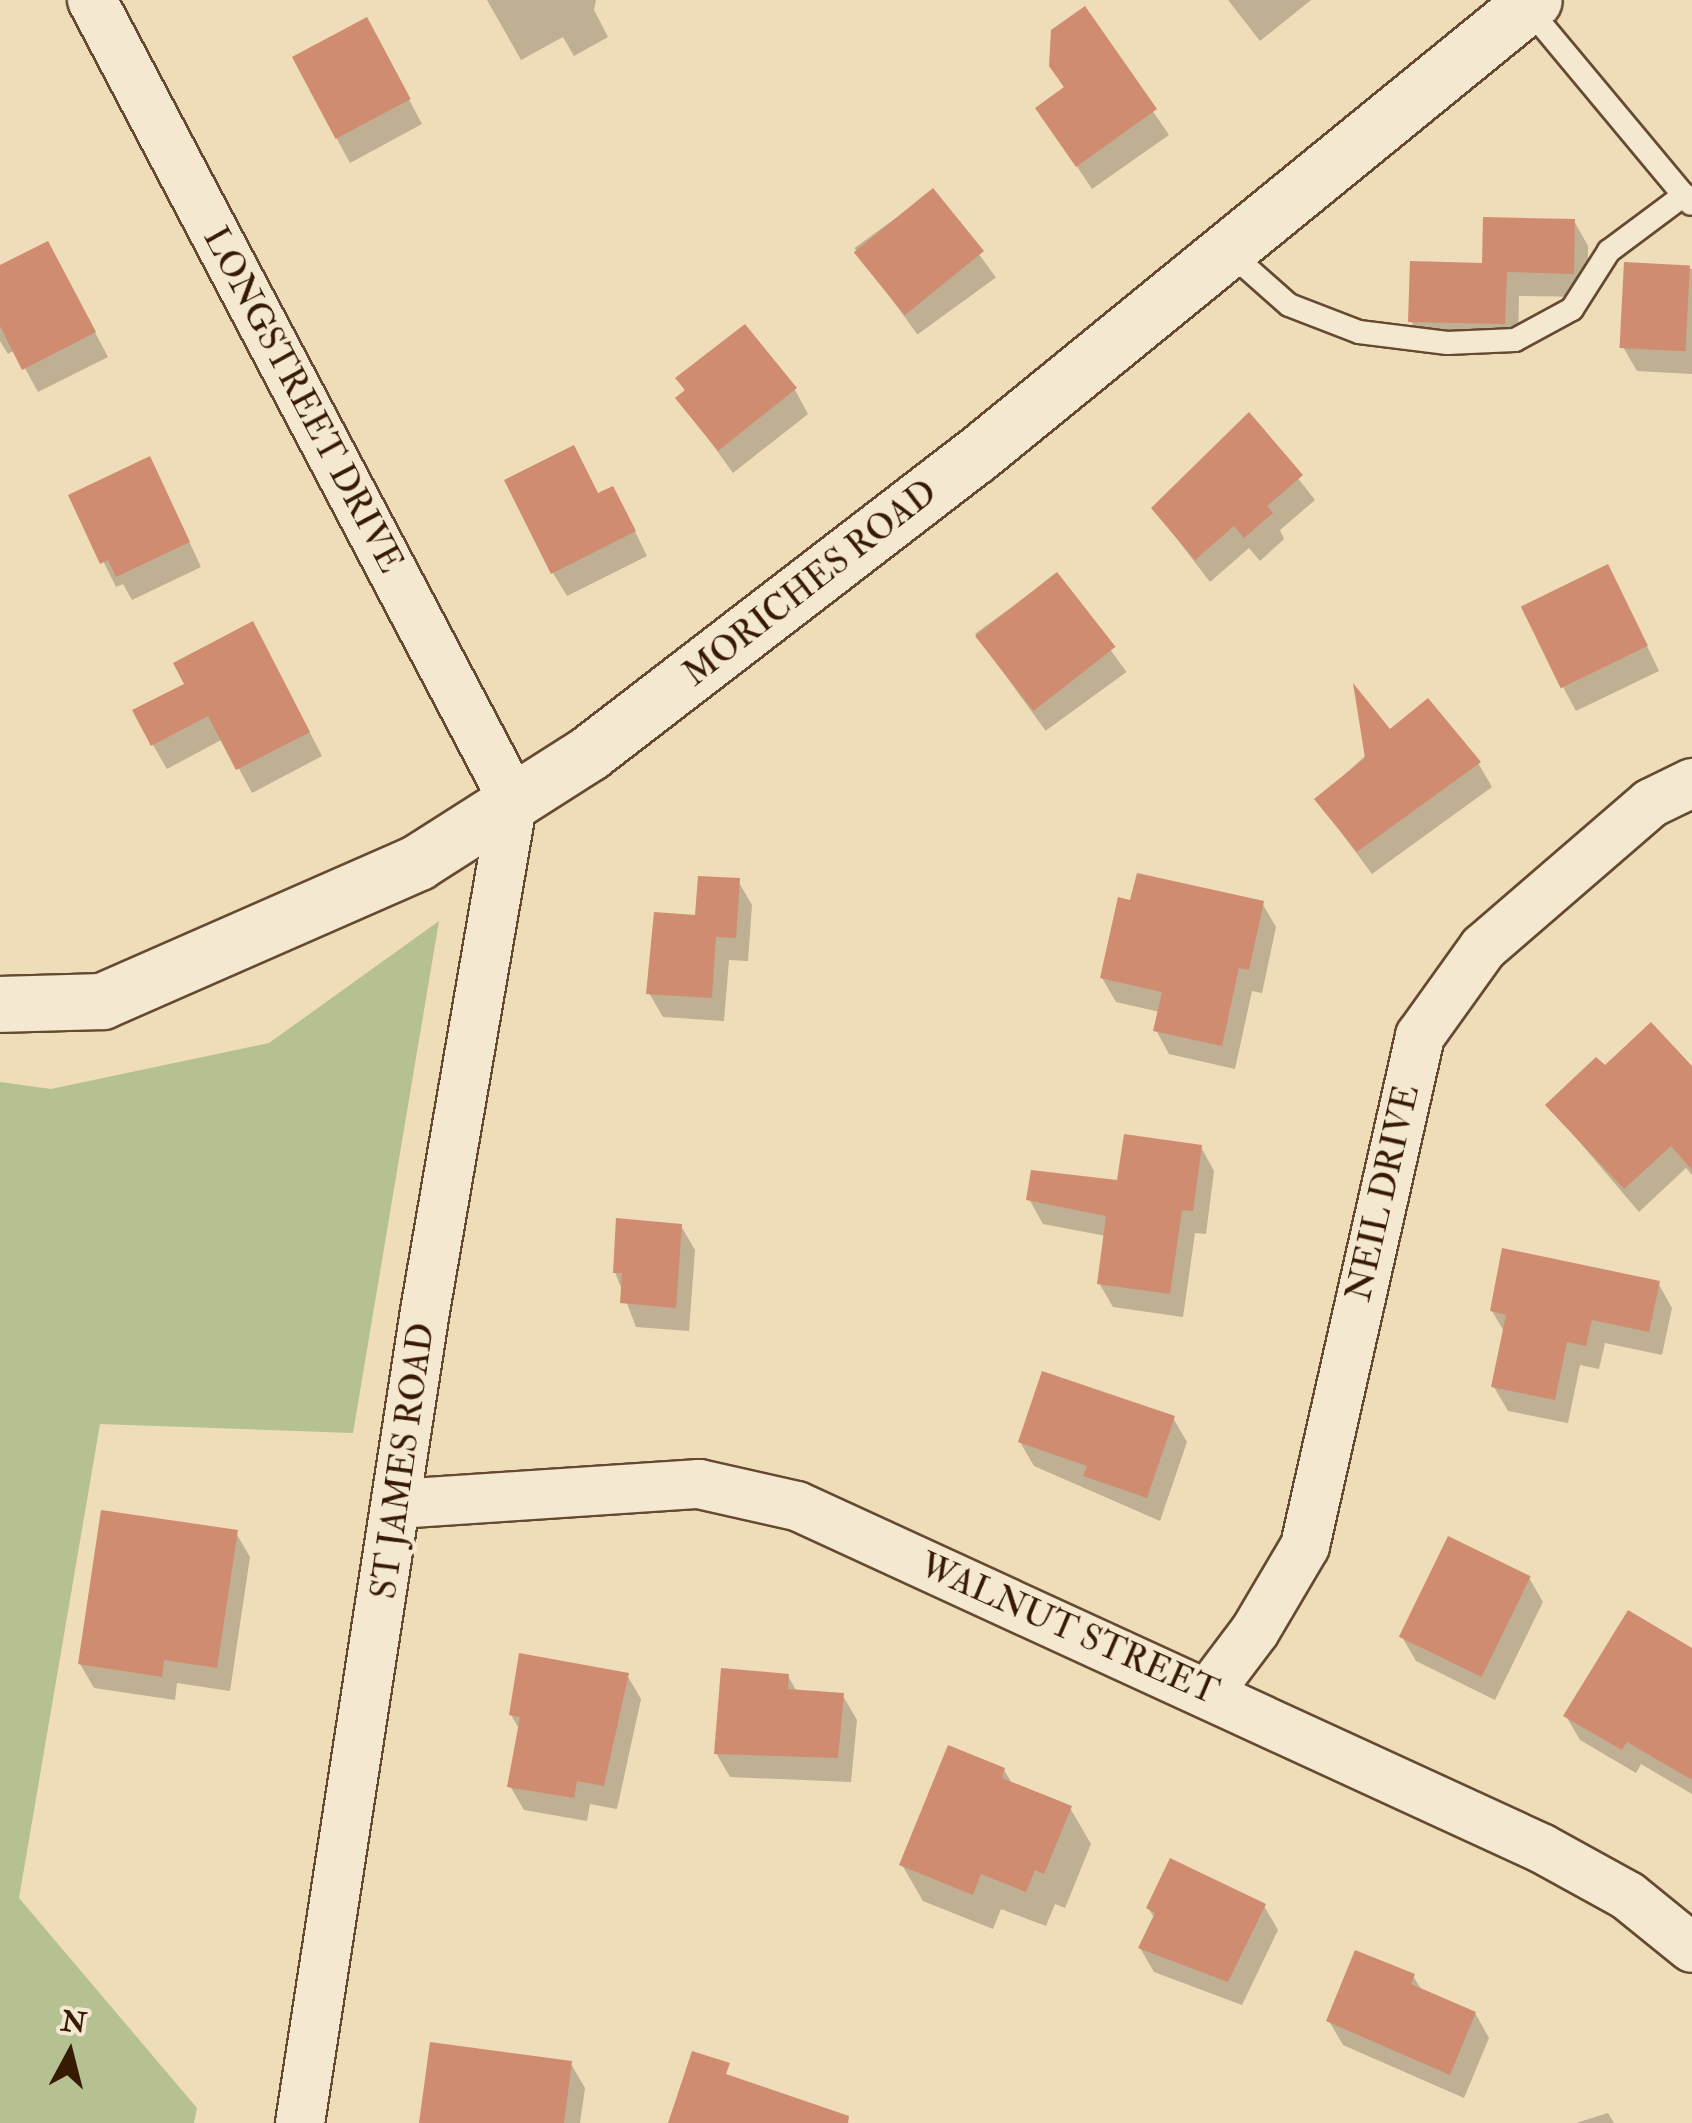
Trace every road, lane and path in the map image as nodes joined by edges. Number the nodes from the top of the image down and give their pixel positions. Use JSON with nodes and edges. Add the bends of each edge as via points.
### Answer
{"nodes":[{"id":1,"x":92,"y":0,"type":"edge"},
{"id":2,"x":1530,"y":3,"type":"edge"},
{"id":3,"x":1688,"y":200,"type":"edge"},
{"id":4,"x":1229,"y":252,"type":"junction"},
{"id":5,"x":1692,"y":783,"type":"edge"},
{"id":6,"x":513,"y":800,"type":"junction"},
{"id":7,"x":0,"y":1004,"type":"edge"},
{"id":8,"x":397,"y":1504,"type":"junction"},
{"id":9,"x":1209,"y":1692,"type":"junction"},
{"id":10,"x":1692,"y":1948,"type":"edge"},
{"id":11,"x":300,"y":2123,"type":"edge"}],
"edges":[{"from":1,"to":6,"type":"street","name":"LONGSTREET DRIVE"},
{"from":2,"to":3,"type":"lane"},
{"from":2,"to":4,"type":"street","name":"MORICHES ROAD"},
{"from":3,"to":4,"type":"lane","via":[[1609,251],[1572,309],[1541,330],[1499,342],[1360,332],[1290,305]]},
{"from":4,"to":6,"type":"street","name":"MORICHES ROAD","via":[[590,752]]},
{"from":5,"to":9,"type":"street","name":"NEIL DRIVE","via":[[1651,803],[1483,948],[1420,1036],[1305,1546]]},
{"from":6,"to":7,"type":"street","name":"MORICHES ROAD","via":[[418,862],[102,1001]]},
{"from":6,"to":8,"type":"street","name":"ST JAMES ROAD"},
{"from":8,"to":9,"type":"street","name":"WALNUT STREET","via":[[699,1484],[797,1506]]},
{"from":8,"to":11,"type":"street","name":"ST JAMES ROAD"},
{"from":9,"to":10,"type":"street","name":"WALNUT STREET","via":[[1541,1848],[1628,1896]]}]}
